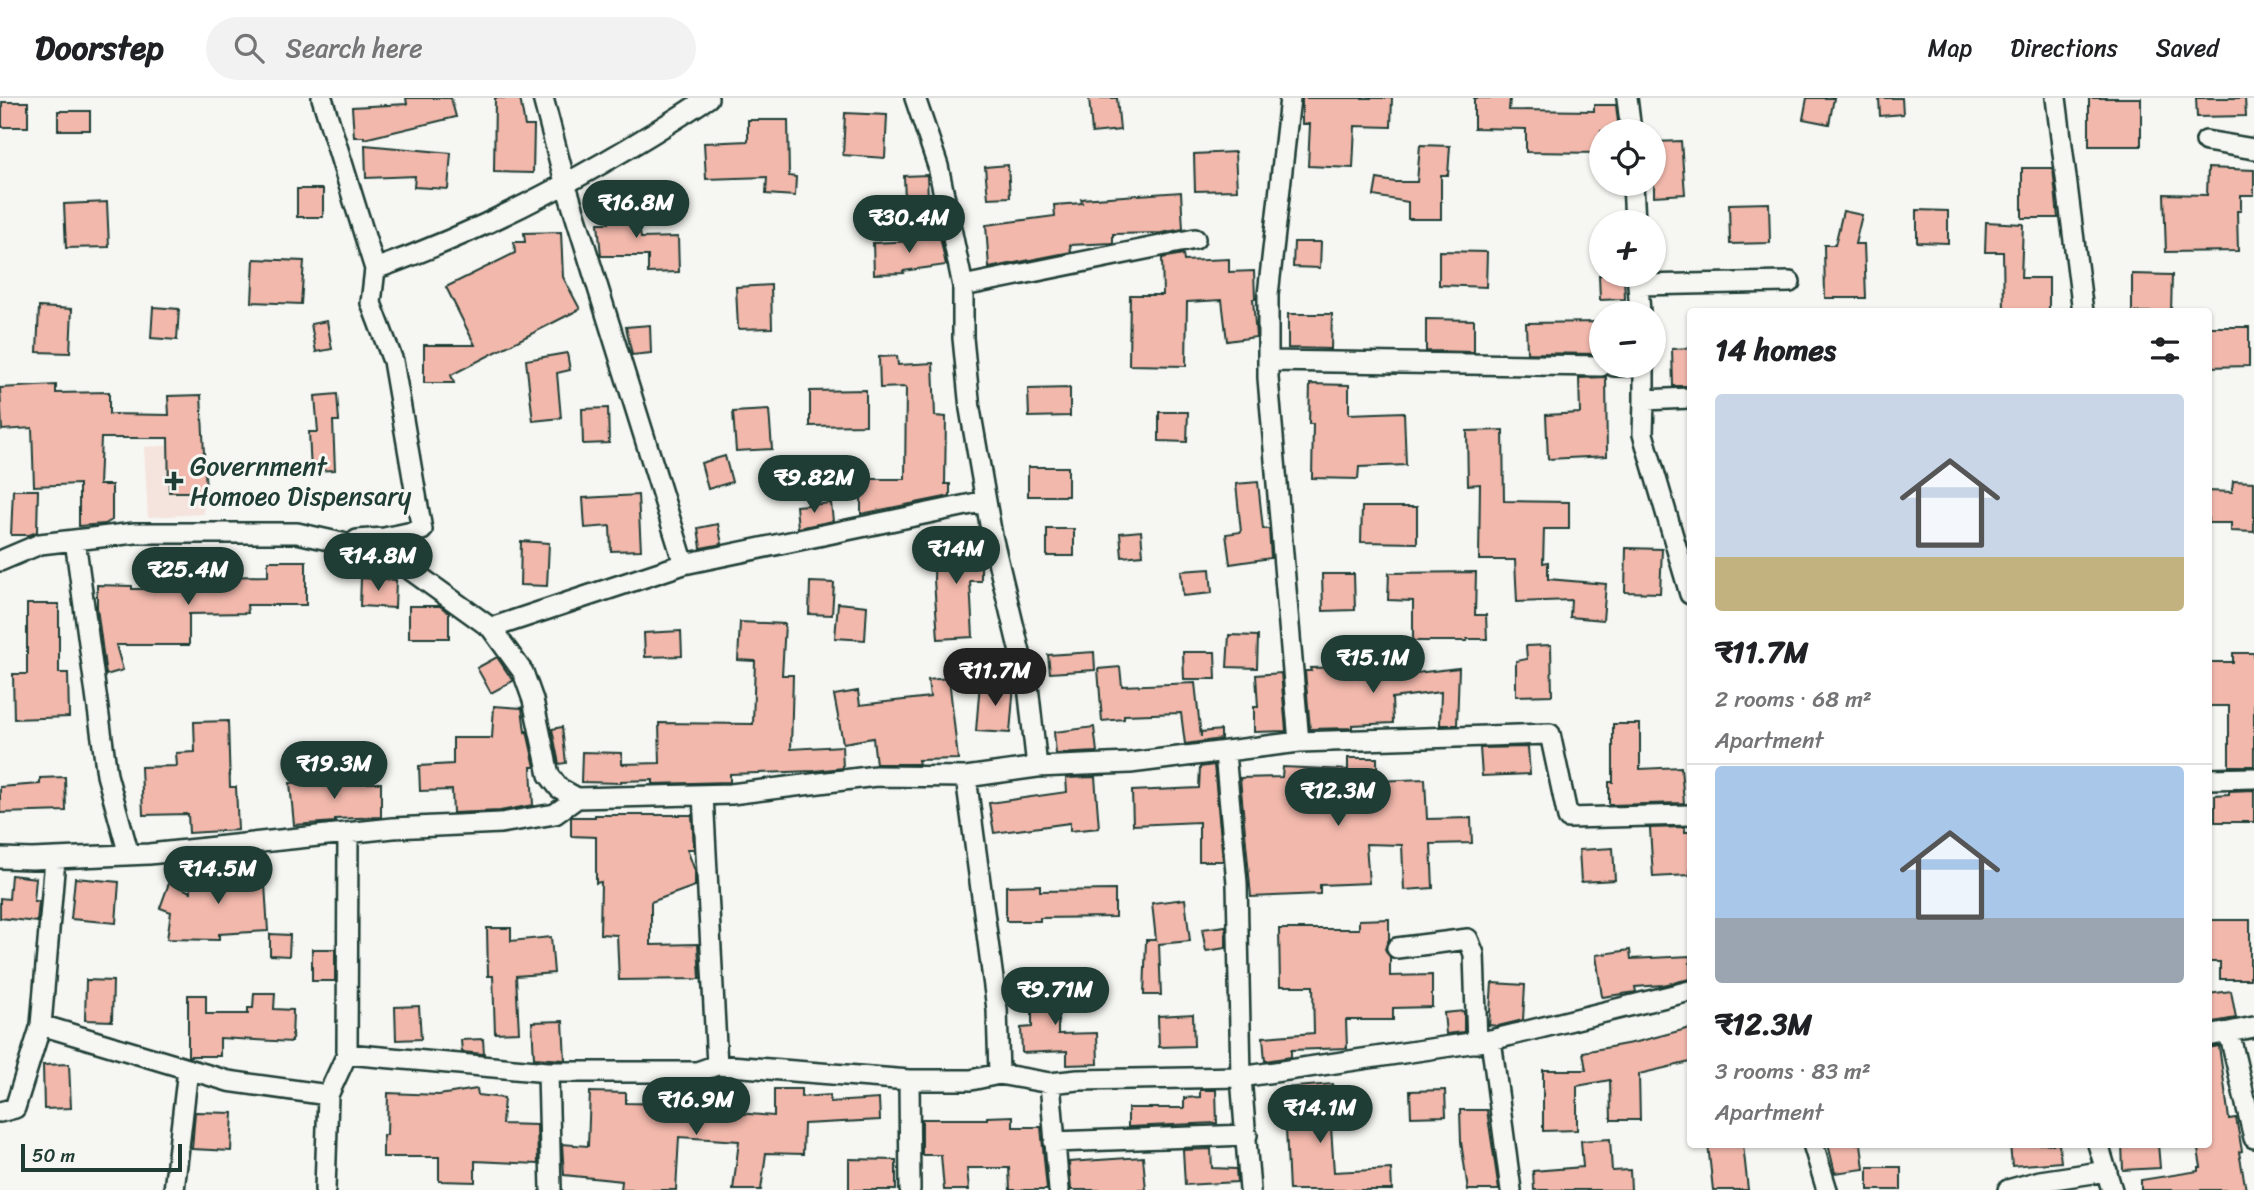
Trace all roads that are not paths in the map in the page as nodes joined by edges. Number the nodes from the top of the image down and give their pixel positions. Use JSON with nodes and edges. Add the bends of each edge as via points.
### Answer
{"nodes":[{"id":1,"x":322,"y":98,"type":"edge"},
{"id":2,"x":543,"y":98,"type":"edge"},
{"id":3,"x":708,"y":98,"type":"edge"},
{"id":4,"x":915,"y":98,"type":"edge"},
{"id":5,"x":1290,"y":98,"type":"edge"},
{"id":6,"x":1627,"y":98,"type":"edge"},
{"id":7,"x":2056,"y":98,"type":"edge"},
{"id":8,"x":1630,"y":119,"type":"edge"},
{"id":9,"x":2206,"y":141,"type":"dead end"},
{"id":10,"x":2254,"y":149,"type":"edge"},
{"id":11,"x":565,"y":182,"type":"junction"},
{"id":12,"x":1195,"y":239,"type":"dead end"},
{"id":13,"x":375,"y":269,"type":"junction"},
{"id":14,"x":1666,"y":280,"type":"edge"},
{"id":15,"x":1790,"y":282,"type":"dead end"},
{"id":16,"x":963,"y":286,"type":"junction"},
{"id":17,"x":2082,"y":308,"type":"edge"},
{"id":18,"x":1268,"y":361,"type":"junction"},
{"id":19,"x":1589,"y":366,"type":"edge"},
{"id":20,"x":1644,"y":378,"type":"edge"},
{"id":21,"x":1687,"y":398,"type":"edge"},
{"id":22,"x":1644,"y":400,"type":"junction"},
{"id":23,"x":986,"y":501,"type":"junction"},
{"id":24,"x":75,"y":540,"type":"junction"},
{"id":25,"x":335,"y":541,"type":"junction"},
{"id":26,"x":0,"y":561,"type":"edge"},
{"id":27,"x":684,"y":564,"type":"junction"},
{"id":28,"x":1687,"y":584,"type":"edge"},
{"id":29,"x":491,"y":628,"type":"junction"},
{"id":30,"x":1299,"y":742,"type":"junction"},
{"id":31,"x":1225,"y":753,"type":"junction"},
{"id":32,"x":1037,"y":767,"type":"junction"},
{"id":33,"x":965,"y":776,"type":"junction"},
{"id":34,"x":2254,"y":778,"type":"edge"},
{"id":35,"x":2212,"y":779,"type":"edge"},
{"id":36,"x":702,"y":795,"type":"junction"},
{"id":37,"x":577,"y":797,"type":"junction"},
{"id":38,"x":1687,"y":815,"type":"edge"},
{"id":39,"x":348,"y":834,"type":"junction"},
{"id":40,"x":129,"y":855,"type":"junction"},
{"id":41,"x":0,"y":858,"type":"edge"},
{"id":42,"x":55,"y":859,"type":"junction"},
{"id":43,"x":1397,"y":948,"type":"dead end"},
{"id":44,"x":1687,"y":992,"type":"edge"},
{"id":45,"x":41,"y":1026,"type":"junction"},
{"id":46,"x":2254,"y":1027,"type":"edge"},
{"id":47,"x":2229,"y":1032,"type":"junction"},
{"id":48,"x":2212,"y":1035,"type":"edge"},
{"id":49,"x":1484,"y":1041,"type":"junction"},
{"id":50,"x":347,"y":1054,"type":"junction"},
{"id":51,"x":717,"y":1065,"type":"junction"},
{"id":52,"x":188,"y":1069,"type":"junction"},
{"id":53,"x":548,"y":1072,"type":"junction"},
{"id":54,"x":999,"y":1074,"type":"junction"},
{"id":55,"x":1241,"y":1077,"type":"junction"},
{"id":56,"x":909,"y":1080,"type":"junction"},
{"id":57,"x":1050,"y":1083,"type":"junction"},
{"id":58,"x":328,"y":1095,"type":"junction"},
{"id":59,"x":0,"y":1112,"type":"edge"},
{"id":60,"x":1247,"y":1135,"type":"junction"},
{"id":61,"x":2254,"y":1138,"type":"edge"},
{"id":62,"x":1055,"y":1142,"type":"junction"},
{"id":63,"x":1814,"y":1148,"type":"edge"},
{"id":64,"x":2099,"y":1148,"type":"edge"},
{"id":65,"x":2107,"y":1171,"type":"junction"},
{"id":66,"x":174,"y":1190,"type":"edge"},
{"id":67,"x":325,"y":1190,"type":"edge"},
{"id":68,"x":551,"y":1190,"type":"edge"},
{"id":69,"x":910,"y":1190,"type":"edge"},
{"id":70,"x":1059,"y":1190,"type":"edge"},
{"id":71,"x":1250,"y":1190,"type":"edge"},
{"id":72,"x":1511,"y":1190,"type":"edge"},
{"id":73,"x":1828,"y":1190,"type":"edge"},
{"id":74,"x":2008,"y":1190,"type":"edge"},
{"id":75,"x":2112,"y":1190,"type":"edge"}],
"edges":[{"from":1,"to":13,"type":"street"},
{"from":2,"to":11,"type":"street"},
{"from":3,"to":11,"type":"street"},
{"from":4,"to":16,"type":"street","via":[[937,166]]},
{"from":5,"to":18,"type":"street","via":[[1268,295]]},
{"from":6,"to":8,"type":"street"},
{"from":7,"to":17,"type":"street"},
{"from":9,"to":10,"type":"street"},
{"from":11,"to":13,"type":"street","via":[[430,250]]},
{"from":11,"to":27,"type":"street"},
{"from":12,"to":16,"type":"street"},
{"from":13,"to":25,"type":"street","via":[[371,303],[393,361],[422,530]]},
{"from":14,"to":15,"type":"street"},
{"from":16,"to":23,"type":"street","via":[[970,409]]},
{"from":18,"to":19,"type":"street"},
{"from":18,"to":30,"type":"street"},
{"from":20,"to":22,"type":"street"},
{"from":21,"to":22,"type":"street"},
{"from":22,"to":28,"type":"street","via":[[1643,434]]},
{"from":23,"to":27,"type":"street"},
{"from":23,"to":32,"type":"street","via":[[1028,686]]},
{"from":24,"to":25,"type":"street","via":[[135,533],[297,533]]},
{"from":24,"to":26,"type":"street","via":[[40,544]]},
{"from":24,"to":40,"type":"street","via":[[107,775]]},
{"from":25,"to":29,"type":"street","via":[[387,553]]},
{"from":27,"to":29,"type":"street"},
{"from":29,"to":37,"type":"street","via":[[523,672],[549,775],[559,788]]},
{"from":30,"to":31,"type":"street"},
{"from":30,"to":38,"type":"street","via":[[1550,734],[1567,818]]},
{"from":31,"to":32,"type":"street"},
{"from":31,"to":55,"type":"street","via":[[1237,883]]},
{"from":32,"to":33,"type":"street"},
{"from":33,"to":36,"type":"street","via":[[876,776]]},
{"from":33,"to":54,"type":"street","via":[[997,1009]]},
{"from":34,"to":35,"type":"street"},
{"from":36,"to":37,"type":"street"},
{"from":36,"to":51,"type":"street"},
{"from":37,"to":39,"type":"street","via":[[555,814],[502,823]]},
{"from":39,"to":40,"type":"street"},
{"from":39,"to":50,"type":"street"},
{"from":40,"to":42,"type":"street"},
{"from":41,"to":42,"type":"street"},
{"from":42,"to":45,"type":"street"},
{"from":43,"to":49,"type":"street","via":[[1468,939],[1474,954]]},
{"from":44,"to":49,"type":"street"},
{"from":45,"to":52,"type":"street"},
{"from":45,"to":59,"type":"street","via":[[15,1108]]},
{"from":46,"to":47,"type":"street"},
{"from":47,"to":48,"type":"street"},
{"from":47,"to":61,"type":"street"},
{"from":49,"to":55,"type":"street"},
{"from":49,"to":72,"type":"street"},
{"from":50,"to":53,"type":"street"},
{"from":50,"to":58,"type":"street"},
{"from":51,"to":53,"type":"street","via":[[696,1072]]},
{"from":51,"to":56,"type":"street"},
{"from":52,"to":58,"type":"street","via":[[228,1081]]},
{"from":52,"to":66,"type":"street"},
{"from":53,"to":68,"type":"street"},
{"from":54,"to":56,"type":"street","via":[[971,1080]]},
{"from":54,"to":57,"type":"street"},
{"from":55,"to":57,"type":"street"},
{"from":55,"to":60,"type":"street"},
{"from":56,"to":69,"type":"street"},
{"from":57,"to":62,"type":"street"},
{"from":58,"to":67,"type":"street"},
{"from":60,"to":62,"type":"street"},
{"from":60,"to":71,"type":"street"},
{"from":62,"to":70,"type":"street"},
{"from":63,"to":73,"type":"street"},
{"from":64,"to":65,"type":"street"},
{"from":65,"to":74,"type":"street"},
{"from":65,"to":75,"type":"street"}]}
